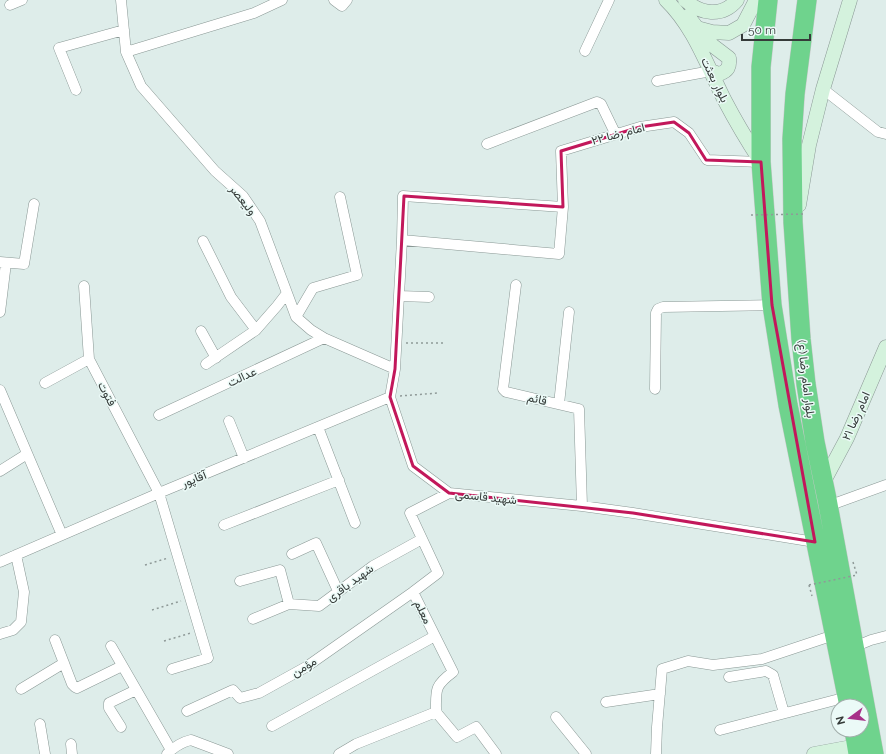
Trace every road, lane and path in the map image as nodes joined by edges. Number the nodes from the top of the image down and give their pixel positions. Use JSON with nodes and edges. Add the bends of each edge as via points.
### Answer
{"nodes":[{"id":1,"x":22,"y":0,"type":"edge"},
{"id":2,"x":121,"y":0,"type":"edge"},
{"id":3,"x":282,"y":0,"type":"edge"},
{"id":4,"x":334,"y":0,"type":"edge"},
{"id":5,"x":348,"y":0,"type":"edge"},
{"id":6,"x":609,"y":0,"type":"edge"},
{"id":7,"x":666,"y":0,"type":"edge"},
{"id":8,"x":737,"y":0,"type":"edge"},
{"id":9,"x":756,"y":0,"type":"edge"},
{"id":10,"x":768,"y":0,"type":"edge"},
{"id":11,"x":807,"y":0,"type":"edge"},
{"id":12,"x":850,"y":0,"type":"edge"},
{"id":13,"x":685,"y":2,"type":"edge"},
{"id":14,"x":10,"y":5,"type":"dead end"},
{"id":15,"x":697,"y":28,"type":"junction"},
{"id":16,"x":124,"y":30,"type":"junction"},
{"id":17,"x":585,"y":50,"type":"dead end"},
{"id":18,"x":126,"y":52,"type":"junction"},
{"id":19,"x":711,"y":71,"type":"junction"},
{"id":20,"x":657,"y":81,"type":"dead end"},
{"id":21,"x":822,"y":89,"type":"junction"},
{"id":22,"x":76,"y":90,"type":"dead end"},
{"id":23,"x":615,"y":134,"type":"junction"},
{"id":24,"x":886,"y":134,"type":"edge"},
{"id":25,"x":487,"y":144,"type":"dead end"},
{"id":26,"x":761,"y":162,"type":"junction"},
{"id":27,"x":340,"y":197,"type":"dead end"},
{"id":28,"x":34,"y":204,"type":"dead end"},
{"id":29,"x":563,"y":207,"type":"junction"},
{"id":30,"x":805,"y":214,"type":"dead end"},
{"id":31,"x":751,"y":215,"type":"dead end"},
{"id":32,"x":794,"y":233,"type":"junction"},
{"id":33,"x":402,"y":240,"type":"junction"},
{"id":34,"x":203,"y":241,"type":"dead end"},
{"id":35,"x":3,"y":262,"type":"edge"},
{"id":36,"x":516,"y":285,"type":"dead end"},
{"id":37,"x":84,"y":286,"type":"dead end"},
{"id":38,"x":287,"y":293,"type":"junction"},
{"id":39,"x":798,"y":295,"type":"junction"},
{"id":40,"x":399,"y":296,"type":"junction"},
{"id":41,"x":429,"y":297,"type":"dead end"},
{"id":42,"x":772,"y":300,"type":"junction"},
{"id":43,"x":0,"y":312,"type":"edge"},
{"id":44,"x":569,"y":312,"type":"dead end"},
{"id":45,"x":296,"y":317,"type":"junction"},
{"id":46,"x":256,"y":330,"type":"junction"},
{"id":47,"x":201,"y":331,"type":"dead end"},
{"id":48,"x":324,"y":338,"type":"junction"},
{"id":49,"x":397,"y":343,"type":"junction"},
{"id":50,"x":445,"y":343,"type":"dead end"},
{"id":51,"x":886,"y":346,"type":"edge"},
{"id":52,"x":216,"y":358,"type":"junction"},
{"id":53,"x":89,"y":359,"type":"junction"},
{"id":54,"x":206,"y":364,"type":"dead end"},
{"id":55,"x":395,"y":369,"type":"junction"},
{"id":56,"x":45,"y":383,"type":"dead end"},
{"id":57,"x":0,"y":390,"type":"edge"},
{"id":58,"x":655,"y":390,"type":"dead end"},
{"id":59,"x":438,"y":393,"type":"dead end"},
{"id":60,"x":390,"y":397,"type":"junction"},
{"id":61,"x":559,"y":404,"type":"junction"},
{"id":62,"x":159,"y":415,"type":"dead end"},
{"id":63,"x":229,"y":422,"type":"dead end"},
{"id":64,"x":318,"y":427,"type":"junction"},
{"id":65,"x":27,"y":454,"type":"junction"},
{"id":66,"x":244,"y":458,"type":"junction"},
{"id":67,"x":0,"y":471,"type":"edge"},
{"id":68,"x":339,"y":480,"type":"junction"},
{"id":69,"x":823,"y":483,"type":"junction"},
{"id":70,"x":886,"y":485,"type":"edge"},
{"id":71,"x":159,"y":493,"type":"junction"},
{"id":72,"x":449,"y":493,"type":"junction"},
{"id":73,"x":582,"y":506,"type":"junction"},
{"id":74,"x":828,"y":506,"type":"junction"},
{"id":75,"x":356,"y":523,"type":"dead end"},
{"id":76,"x":224,"y":524,"type":"dead end"},
{"id":77,"x":62,"y":535,"type":"junction"},
{"id":78,"x":422,"y":539,"type":"junction"},
{"id":79,"x":816,"y":542,"type":"junction"},
{"id":80,"x":292,"y":554,"type":"dead end"},
{"id":81,"x":16,"y":555,"type":"junction"},
{"id":82,"x":178,"y":555,"type":"junction"},
{"id":83,"x":0,"y":562,"type":"edge"},
{"id":84,"x":854,"y":562,"type":"dead end"},
{"id":85,"x":145,"y":565,"type":"dead end"},
{"id":86,"x":240,"y":581,"type":"dead end"},
{"id":87,"x":338,"y":591,"type":"junction"},
{"id":88,"x":413,"y":592,"type":"junction"},
{"id":89,"x":812,"y":596,"type":"dead end"},
{"id":90,"x":190,"y":598,"type":"junction"},
{"id":91,"x":289,"y":604,"type":"junction"},
{"id":92,"x":152,"y":610,"type":"dead end"},
{"id":93,"x":253,"y":619,"type":"dead end"},
{"id":94,"x":200,"y":630,"type":"junction"},
{"id":95,"x":0,"y":634,"type":"edge"},
{"id":96,"x":834,"y":635,"type":"junction"},
{"id":97,"x":435,"y":636,"type":"junction"},
{"id":98,"x":886,"y":636,"type":"edge"},
{"id":99,"x":55,"y":640,"type":"dead end"},
{"id":100,"x":164,"y":641,"type":"dead end"},
{"id":101,"x":111,"y":646,"type":"dead end"},
{"id":102,"x":854,"y":647,"type":"junction"},
{"id":103,"x":64,"y":663,"type":"junction"},
{"id":104,"x":122,"y":666,"type":"junction"},
{"id":105,"x":172,"y":669,"type":"dead end"},
{"id":106,"x":729,"y":677,"type":"dead end"},
{"id":107,"x":21,"y":689,"type":"dead end"},
{"id":108,"x":136,"y":690,"type":"junction"},
{"id":109,"x":660,"y":694,"type":"junction"},
{"id":110,"x":847,"y":698,"type":"edge"},
{"id":111,"x":606,"y":702,"type":"dead end"},
{"id":112,"x":830,"y":704,"type":"edge"},
{"id":113,"x":187,"y":710,"type":"dead end"},
{"id":114,"x":436,"y":712,"type":"junction"},
{"id":115,"x":784,"y":713,"type":"junction"},
{"id":116,"x":556,"y":717,"type":"dead end"},
{"id":117,"x":40,"y":724,"type":"dead end"},
{"id":118,"x":272,"y":726,"type":"dead end"},
{"id":119,"x":121,"y":727,"type":"dead end"},
{"id":120,"x":720,"y":730,"type":"dead end"},
{"id":121,"x":856,"y":743,"type":"edge"},
{"id":122,"x":169,"y":752,"type":"edge"},
{"id":123,"x":45,"y":754,"type":"edge"},
{"id":124,"x":228,"y":754,"type":"edge"},
{"id":125,"x":339,"y":754,"type":"edge"},
{"id":126,"x":496,"y":754,"type":"edge"},
{"id":127,"x":586,"y":754,"type":"edge"},
{"id":128,"x":656,"y":754,"type":"edge"},
{"id":129,"x":814,"y":754,"type":"edge"},
{"id":130,"x":874,"y":754,"type":"edge"}],
"edges":[{"from":1,"to":14,"type":"street"},
{"from":2,"to":16,"type":"street","name":"ولیعصر"},
{"from":3,"to":18,"type":"street","via":[[254,13]]},
{"from":4,"to":5,"type":"street","via":[[342,6]]},
{"from":6,"to":17,"type":"street"},
{"from":7,"to":19,"type":"street","name":"بلوار بعثت","via":[[682,19]]},
{"from":8,"to":13,"type":"street","via":[[729,8],[714,13],[707,13]]},
{"from":9,"to":15,"type":"street","via":[[743,25],[729,33]]},
{"from":10,"to":26,"type":"highway","name":"بلوار امام رضا (ع)","via":[[761,67]]},
{"from":11,"to":32,"type":"highway","name":"بلوار امام رضا (ع)","via":[[792,138]]},
{"from":12,"to":21,"type":"street"},
{"from":13,"to":15,"type":"street"},
{"from":15,"to":19,"type":"street","via":[[708,42],[729,58],[730,66],[726,72],[719,74]]},
{"from":16,"to":18,"type":"street","name":"ولیعصر"},
{"from":16,"to":22,"type":"street","via":[[58,48]]},
{"from":18,"to":38,"type":"street","name":"ولیعصر","via":[[141,86],[215,171],[243,196],[256,215]]},
{"from":19,"to":20,"type":"street"},
{"from":19,"to":26,"type":"street","name":"بلوار بعثت","via":[[725,101]]},
{"from":21,"to":24,"type":"street","via":[[878,132]]},
{"from":21,"to":32,"type":"street","via":[[809,145]]},
{"from":23,"to":25,"type":"street","via":[[601,104],[597,102]]},
{"from":23,"to":26,"type":"street","name":"امام رضا ۲۲","via":[[674,122],[689,133],[707,160]]},
{"from":23,"to":29,"type":"street","name":"امام رضا ۲۲","via":[[561,151]]},
{"from":26,"to":42,"type":"highway","name":"بلوار امام رضا (ع)"},
{"from":27,"to":45,"type":"street","via":[[357,275],[313,288]]},
{"from":28,"to":35,"type":"street","via":[[24,264]]},
{"from":29,"to":33,"type":"street","name":"شهید قاسمی","via":[[403,196]]},
{"from":29,"to":33,"type":"street","name":"امام رضا ۲۲","via":[[559,254]]},
{"from":30,"to":31,"type":"path","bridge":true},
{"from":32,"to":39,"type":"highway","name":"بلوار امام رضا (ع)"},
{"from":33,"to":40,"type":"street","name":"شهید قاسمی"},
{"from":34,"to":46,"type":"street","via":[[232,297]]},
{"from":35,"to":43,"type":"street"},
{"from":36,"to":61,"type":"street","name":"قائم","via":[[503,389],[506,392]]},
{"from":37,"to":53,"type":"street","name":"فتوت"},
{"from":38,"to":45,"type":"street","name":"ولیعصر"},
{"from":38,"to":46,"type":"street"},
{"from":39,"to":42,"type":"highway","via":[[790,286],[785,286],[776,290]]},
{"from":39,"to":69,"type":"highway","name":"بلوار امام رضا (ع)","via":[[806,384]]},
{"from":40,"to":41,"type":"street"},
{"from":40,"to":49,"type":"street","name":"شهید قاسمی"},
{"from":42,"to":58,"type":"street","via":[[658,309]]},
{"from":42,"to":79,"type":"highway","name":"بلوار امام رضا (ع)","via":[[784,381]]},
{"from":44,"to":61,"type":"street"},
{"from":45,"to":48,"type":"street","name":"ولیعصر"},
{"from":46,"to":52,"type":"street"},
{"from":47,"to":52,"type":"street"},
{"from":48,"to":55,"type":"street","name":"ولیعصر"},
{"from":48,"to":62,"type":"street","name":"عدالت"},
{"from":49,"to":50,"type":"path"},
{"from":49,"to":55,"type":"street","name":"شهید قاسمی"},
{"from":51,"to":69,"type":"street","name":"امام رضا ۲۱","via":[[847,438]]},
{"from":52,"to":54,"type":"street"},
{"from":53,"to":56,"type":"street"},
{"from":53,"to":71,"type":"street","name":"فتوت"},
{"from":55,"to":60,"type":"street","name":"شهید قاسمی"},
{"from":57,"to":65,"type":"street"},
{"from":59,"to":60,"type":"path"},
{"from":60,"to":64,"type":"street","name":"آقاپور"},
{"from":60,"to":72,"type":"street","name":"شهید قاسمی","via":[[413,466]]},
{"from":61,"to":73,"type":"street","name":"قائم","via":[[579,409],[580,413]]},
{"from":63,"to":66,"type":"street"},
{"from":64,"to":66,"type":"street","name":"آقاپور"},
{"from":64,"to":68,"type":"street"},
{"from":65,"to":67,"type":"street"},
{"from":65,"to":77,"type":"street"},
{"from":66,"to":71,"type":"street","name":"آقاپور"},
{"from":68,"to":75,"type":"street"},
{"from":68,"to":76,"type":"street"},
{"from":69,"to":74,"type":"highway","name":"بلوار امام رضا (ع)"},
{"from":70,"to":74,"type":"street"},
{"from":71,"to":77,"type":"street","name":"آقاپور"},
{"from":71,"to":82,"type":"street","name":"فتوت"},
{"from":72,"to":73,"type":"street","name":"شهید قاسمی"},
{"from":72,"to":78,"type":"street","name":"معلم","via":[[410,513]]},
{"from":73,"to":79,"type":"street","name":"شهید قاسمی"},
{"from":74,"to":102,"type":"highway","name":"بلوار امام رضا (ع)"},
{"from":77,"to":81,"type":"street","name":"آقاپور"},
{"from":78,"to":87,"type":"street","name":"شهید باقری","via":[[373,566]]},
{"from":78,"to":88,"type":"street","name":"معلم","via":[[438,573]]},
{"from":79,"to":96,"type":"highway","name":"بلوار امام رضا (ع)"},
{"from":80,"to":87,"type":"street","via":[[316,543]]},
{"from":81,"to":83,"type":"street","name":"آقاپور"},
{"from":81,"to":95,"type":"street","via":[[24,592],[21,622],[13,630]]},
{"from":82,"to":85,"type":"path"},
{"from":82,"to":90,"type":"street","name":"فتوت"},
{"from":84,"to":89,"type":"path","bridge":true,"via":[[857,575],[809,585]]},
{"from":86,"to":91,"type":"street","via":[[280,570]]},
{"from":87,"to":91,"type":"street","name":"شهید باقری","via":[[319,606]]},
{"from":88,"to":97,"type":"street","name":"معلم"},
{"from":88,"to":113,"type":"street","name":"مؤمن","via":[[306,667],[259,693],[240,698],[233,690]]},
{"from":90,"to":92,"type":"path"},
{"from":90,"to":94,"type":"street","name":"فتوت"},
{"from":91,"to":93,"type":"street","name":"شهید باقری"},
{"from":94,"to":100,"type":"path"},
{"from":94,"to":105,"type":"street","name":"فتوت","via":[[208,658]]},
{"from":96,"to":109,"type":"street","via":[[762,658],[713,665],[688,661],[662,669]]},
{"from":96,"to":110,"type":"highway","name":"بلوار امام رضا (ع)"},
{"from":97,"to":114,"type":"street","name":"معلم","via":[[453,672],[443,679],[436,690]]},
{"from":97,"to":118,"type":"street"},
{"from":98,"to":102,"type":"street"},
{"from":99,"to":103,"type":"street"},
{"from":101,"to":104,"type":"street"},
{"from":102,"to":130,"type":"highway","name":"بلوار امام رضا (ع)"},
{"from":103,"to":104,"type":"street","via":[[72,684],[77,688]]},
{"from":103,"to":107,"type":"street"},
{"from":104,"to":108,"type":"street"},
{"from":106,"to":115,"type":"street","via":[[766,671],[773,675]]},
{"from":108,"to":119,"type":"street","via":[[109,704]]},
{"from":108,"to":122,"type":"street"},
{"from":109,"to":111,"type":"street"},
{"from":109,"to":128,"type":"street"},
{"from":112,"to":115,"type":"street"},
{"from":114,"to":125,"type":"street","via":[[356,744]]},
{"from":114,"to":126,"type":"street","via":[[457,737],[476,727]]},
{"from":115,"to":120,"type":"street"},
{"from":116,"to":127,"type":"street"},
{"from":117,"to":123,"type":"street"},
{"from":121,"to":129,"type":"street"},
{"from":122,"to":124,"type":"street","via":[[191,740]]}]}
